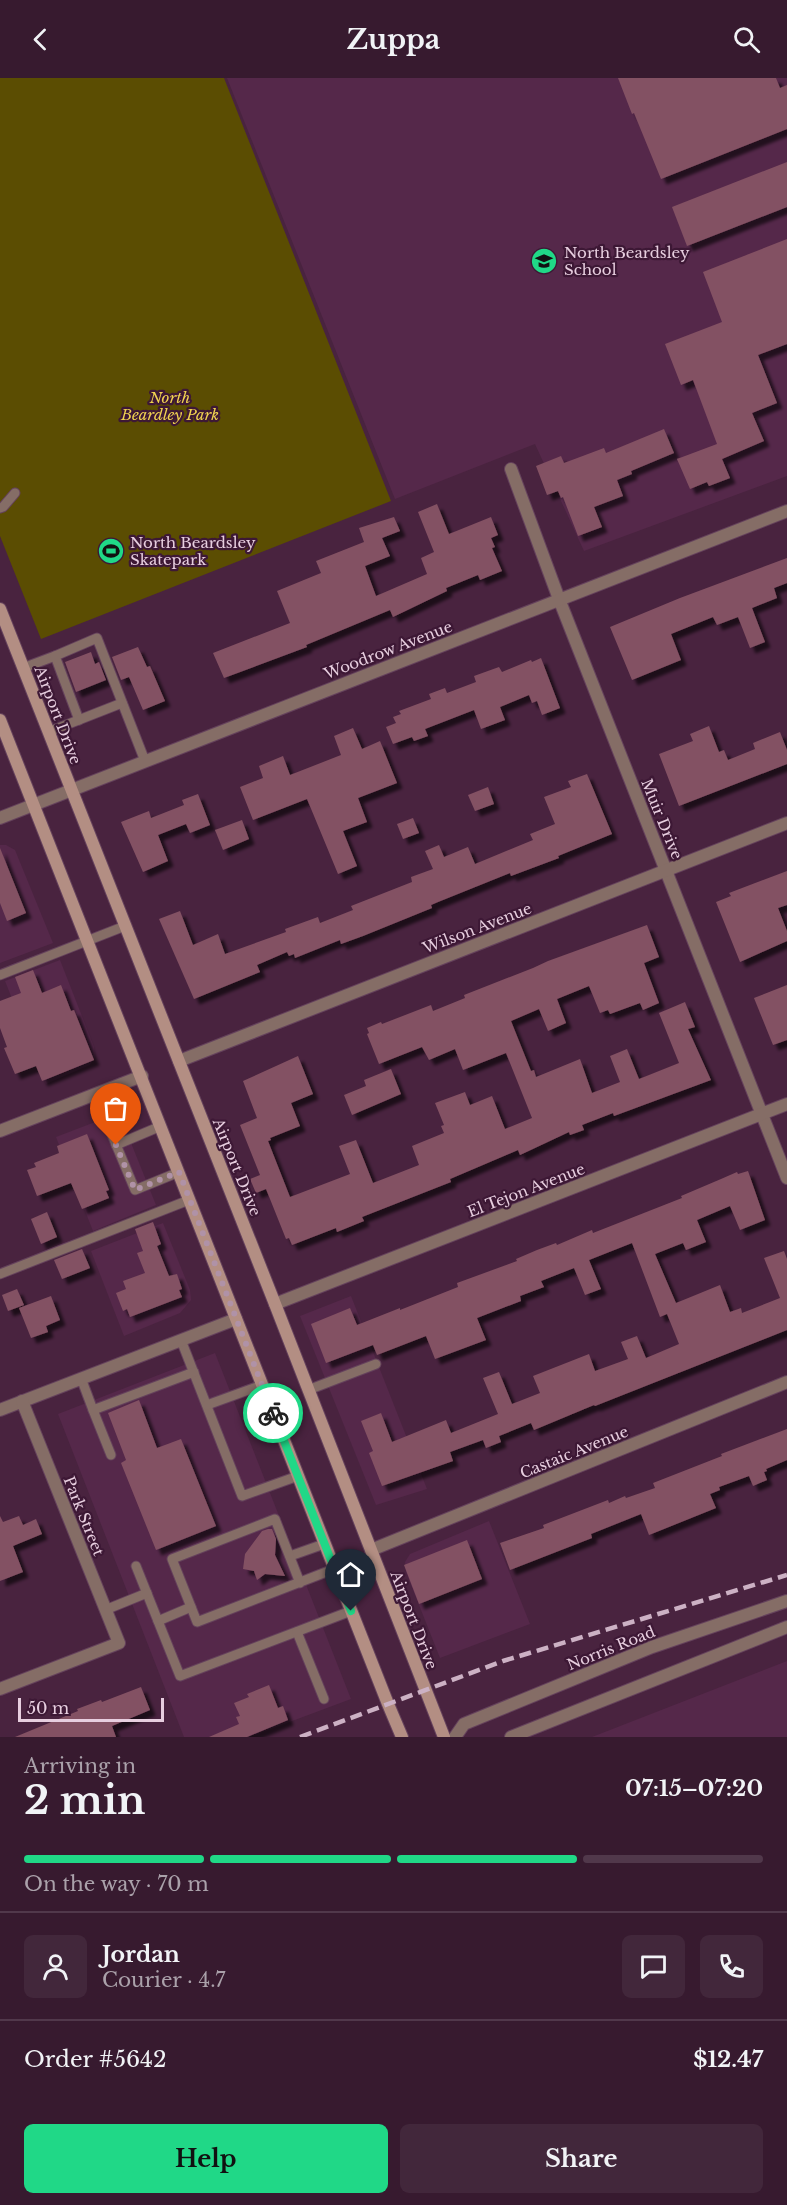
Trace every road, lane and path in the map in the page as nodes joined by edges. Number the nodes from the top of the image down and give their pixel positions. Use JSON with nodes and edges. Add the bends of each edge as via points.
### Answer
{"nodes":[{"id":1,"x":511,"y":469,"type":"dead end"},
{"id":2,"x":15,"y":493,"type":"dead end"},
{"id":3,"x":0,"y":508,"type":"edge"},
{"id":4,"x":787,"y":511,"type":"edge"},
{"id":5,"x":559,"y":599,"type":"junction"},
{"id":6,"x":0,"y":609,"type":"edge"},
{"id":7,"x":55,"y":656,"type":"junction"},
{"id":8,"x":23,"y":668,"type":"junction"},
{"id":9,"x":123,"y":703,"type":"junction"},
{"id":10,"x":0,"y":720,"type":"edge"},
{"id":11,"x":79,"y":720,"type":"junction"},
{"id":12,"x":48,"y":732,"type":"junction"},
{"id":13,"x":145,"y":761,"type":"junction"},
{"id":14,"x":71,"y":790,"type":"junction"},
{"id":15,"x":33,"y":804,"type":"junction"},
{"id":16,"x":0,"y":818,"type":"edge"},
{"id":17,"x":787,"y":823,"type":"edge"},
{"id":18,"x":666,"y":870,"type":"junction"},
{"id":19,"x":125,"y":926,"type":"junction"},
{"id":20,"x":87,"y":941,"type":"junction"},
{"id":21,"x":0,"y":975,"type":"edge"},
{"id":22,"x":179,"y":1061,"type":"junction"},
{"id":23,"x":142,"y":1076,"type":"junction"},
{"id":24,"x":95,"y":1094,"type":"junction"},
{"id":25,"x":787,"y":1104,"type":"edge"},
{"id":26,"x":762,"y":1114,"type":"junction"},
{"id":27,"x":161,"y":1126,"type":"junction"},
{"id":28,"x":0,"y":1131,"type":"edge"},
{"id":29,"x":116,"y":1145,"type":"junction"},
{"id":30,"x":179,"y":1172,"type":"junction"},
{"id":31,"x":787,"y":1178,"type":"edge"},
{"id":32,"x":189,"y":1200,"type":"junction"},
{"id":33,"x":0,"y":1274,"type":"edge"},
{"id":34,"x":275,"y":1304,"type":"junction"},
{"id":35,"x":236,"y":1319,"type":"junction"},
{"id":36,"x":181,"y":1340,"type":"junction"},
{"id":37,"x":376,"y":1364,"type":"dead end"},
{"id":38,"x":194,"y":1372,"type":"junction"},
{"id":39,"x":81,"y":1378,"type":"junction"},
{"id":40,"x":787,"y":1382,"type":"edge"},
{"id":41,"x":262,"y":1384,"type":"junction"},
{"id":42,"x":308,"y":1390,"type":"junction"},
{"id":43,"x":22,"y":1401,"type":"junction"},
{"id":44,"x":207,"y":1406,"type":"junction"},
{"id":45,"x":0,"y":1410,"type":"edge"},
{"id":46,"x":93,"y":1410,"type":"junction"},
{"id":47,"x":111,"y":1455,"type":"dead end"},
{"id":48,"x":298,"y":1476,"type":"junction"},
{"id":49,"x":324,"y":1544,"type":"junction"},
{"id":50,"x":371,"y":1550,"type":"junction"},
{"id":51,"x":290,"y":1556,"type":"junction"},
{"id":52,"x":136,"y":1566,"type":"dead end"},
{"id":53,"x":334,"y":1569,"type":"junction"},
{"id":54,"x":300,"y":1583,"type":"junction"},
{"id":55,"x":147,"y":1593,"type":"junction"},
{"id":56,"x":787,"y":1600,"type":"edge"},
{"id":57,"x":191,"y":1607,"type":"junction"},
{"id":58,"x":105,"y":1610,"type":"junction"},
{"id":59,"x":351,"y":1611,"type":"junction"},
{"id":60,"x":158,"y":1621,"type":"junction"},
{"id":61,"x":787,"y":1627,"type":"edge"},
{"id":62,"x":297,"y":1632,"type":"junction"},
{"id":63,"x":0,"y":1689,"type":"edge"},
{"id":64,"x":324,"y":1700,"type":"dead end"},
{"id":65,"x":402,"y":1737,"type":"edge"},
{"id":66,"x":444,"y":1737,"type":"edge"},
{"id":67,"x":455,"y":1737,"type":"edge"},
{"id":68,"x":511,"y":1737,"type":"edge"}],
"edges":[{"from":1,"to":5,"type":"street","name":"Muir Drive"},
{"from":2,"to":3,"type":"lane"},
{"from":4,"to":5,"type":"street","name":"Woodrow Avenue"},
{"from":5,"to":13,"type":"street","name":"Woodrow Avenue"},
{"from":5,"to":18,"type":"street","name":"Muir Drive"},
{"from":6,"to":8,"type":"main road","name":"Airport Drive"},
{"from":7,"to":8,"type":"lane"},
{"from":7,"to":9,"type":"lane","via":[[98,638]]},
{"from":7,"to":11,"type":"lane"},
{"from":8,"to":12,"type":"main road","name":"Airport Drive"},
{"from":9,"to":11,"type":"lane"},
{"from":9,"to":13,"type":"lane"},
{"from":10,"to":15,"type":"main road"},
{"from":11,"to":12,"type":"lane"},
{"from":12,"to":14,"type":"main road","name":"Airport Drive"},
{"from":13,"to":14,"type":"street","name":"Woodrow Avenue"},
{"from":14,"to":15,"type":"street","name":"Woodrow Avenue"},
{"from":14,"to":19,"type":"main road","name":"Airport Drive"},
{"from":15,"to":16,"type":"street","name":"Woodrow Avenue"},
{"from":15,"to":20,"type":"main road"},
{"from":17,"to":18,"type":"street","name":"Wilson Avenue"},
{"from":18,"to":22,"type":"street","name":"Wilson Avenue"},
{"from":18,"to":26,"type":"street","name":"Muir Drive"},
{"from":19,"to":20,"type":"lane"},
{"from":19,"to":22,"type":"main road","name":"Airport Drive"},
{"from":20,"to":21,"type":"lane"},
{"from":20,"to":23,"type":"main road"},
{"from":22,"to":34,"type":"main road","name":"Airport Drive"},
{"from":23,"to":24,"type":"street"},
{"from":23,"to":27,"type":"main road"},
{"from":24,"to":28,"type":"street"},
{"from":24,"to":29,"type":"lane"},
{"from":25,"to":26,"type":"street","name":"El Tejon Avenue"},
{"from":26,"to":31,"type":"street","name":"Muir Drive"},
{"from":26,"to":34,"type":"street","name":"El Tejon Avenue"},
{"from":27,"to":29,"type":"lane"},
{"from":27,"to":30,"type":"main road"},
{"from":29,"to":30,"type":"lane","via":[[135,1190]]},
{"from":30,"to":32,"type":"main road"},
{"from":32,"to":33,"type":"lane"},
{"from":32,"to":35,"type":"main road"},
{"from":34,"to":42,"type":"main road","name":"Airport Drive"},
{"from":35,"to":36,"type":"street"},
{"from":35,"to":41,"type":"main road"},
{"from":36,"to":38,"type":"lane"},
{"from":36,"to":39,"type":"street"},
{"from":37,"to":42,"type":"lane"},
{"from":38,"to":44,"type":"lane"},
{"from":38,"to":46,"type":"lane"},
{"from":39,"to":43,"type":"street"},
{"from":39,"to":46,"type":"lane"},
{"from":40,"to":50,"type":"street","name":"Castaic Avenue"},
{"from":41,"to":44,"type":"lane"},
{"from":41,"to":48,"type":"main road"},
{"from":42,"to":50,"type":"main road","name":"Airport Drive"},
{"from":43,"to":45,"type":"street"},
{"from":43,"to":58,"type":"street","name":"Park Street"},
{"from":44,"to":48,"type":"lane","via":[[242,1496]]},
{"from":46,"to":47,"type":"lane"},
{"from":48,"to":49,"type":"main road"},
{"from":49,"to":51,"type":"lane"},
{"from":49,"to":53,"type":"main road"},
{"from":50,"to":66,"type":"main road","name":"Airport Drive"},
{"from":51,"to":54,"type":"lane"},
{"from":51,"to":57,"type":"lane","via":[[275,1520],[172,1559]]},
{"from":52,"to":55,"type":"lane"},
{"from":53,"to":54,"type":"lane"},
{"from":53,"to":59,"type":"main road"},
{"from":54,"to":57,"type":"lane","via":[[197,1622]]},
{"from":55,"to":58,"type":"lane"},
{"from":55,"to":60,"type":"lane"},
{"from":56,"to":67,"type":"street","name":"Norris Road","via":[[652,1647],[464,1724]]},
{"from":57,"to":60,"type":"lane"},
{"from":58,"to":63,"type":"street","name":"Park Street","via":[[119,1643]]},
{"from":59,"to":62,"type":"lane"},
{"from":59,"to":65,"type":"main road"},
{"from":60,"to":62,"type":"lane","via":[[180,1676]]},
{"from":61,"to":68,"type":"street"},
{"from":62,"to":64,"type":"lane"}]}
